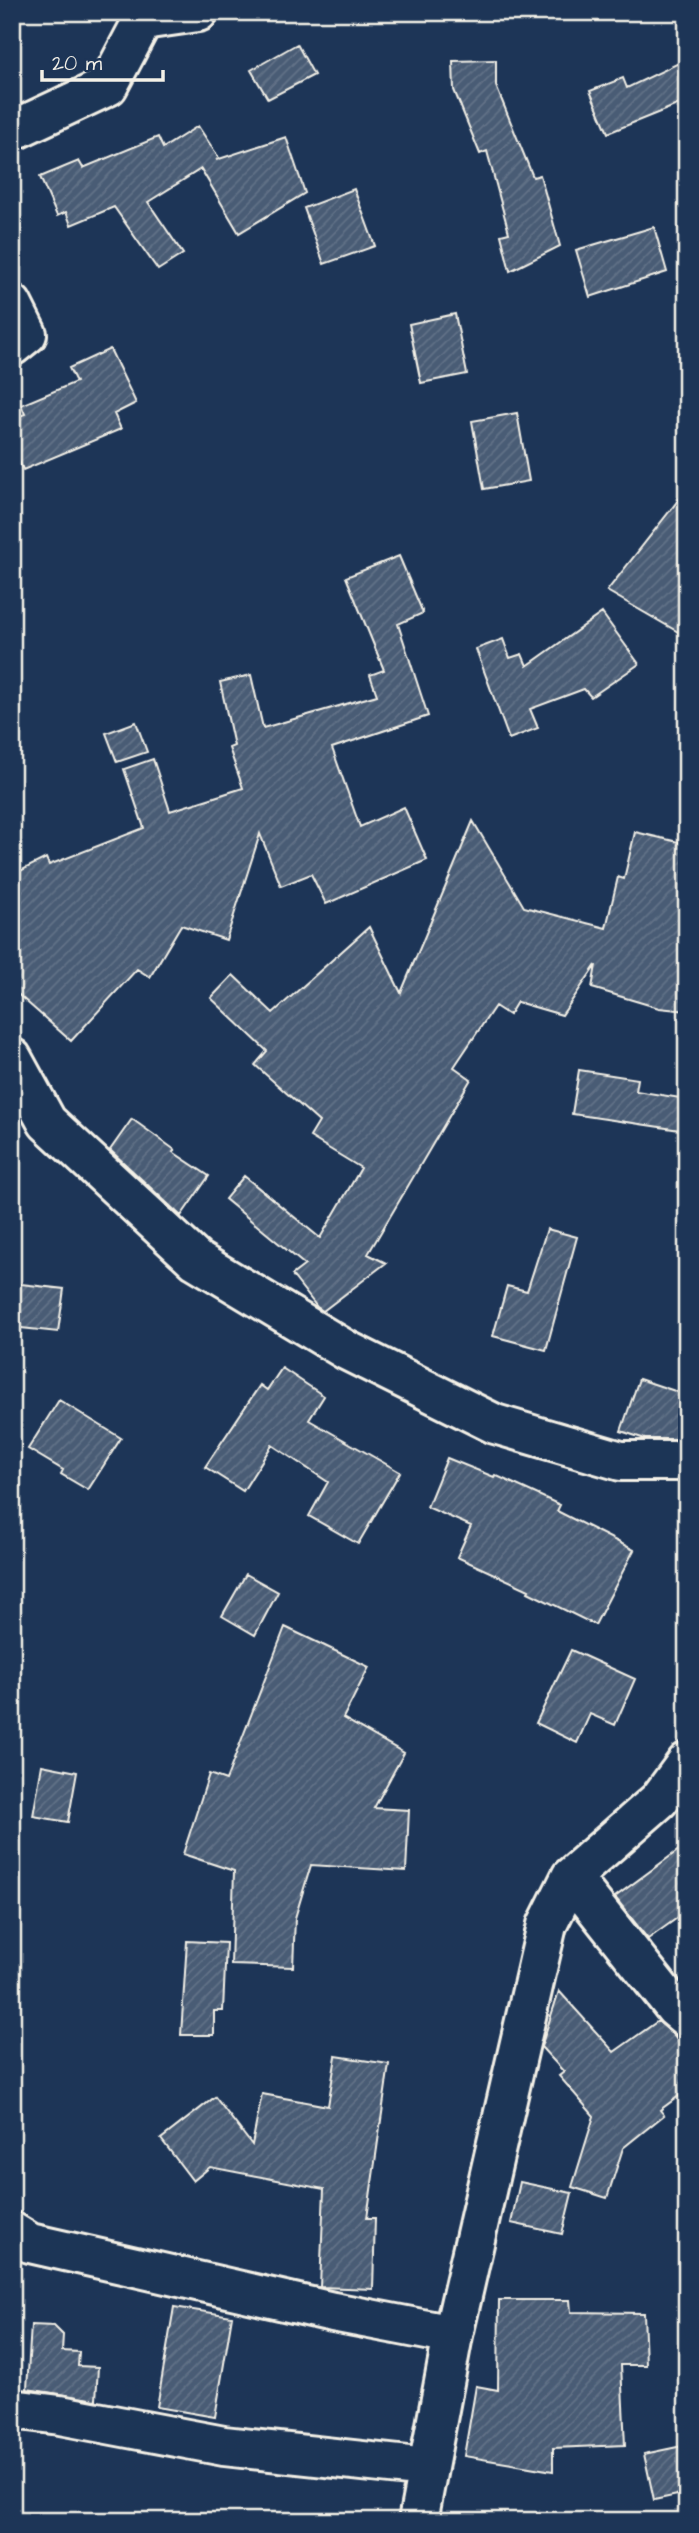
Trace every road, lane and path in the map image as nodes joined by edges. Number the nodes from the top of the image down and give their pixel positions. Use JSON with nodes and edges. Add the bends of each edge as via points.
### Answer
{"nodes":[{"id":1,"x":198,"y":12,"type":"edge"},
{"id":2,"x":12,"y":131,"type":"edge"},
{"id":3,"x":12,"y":304,"type":"edge"},
{"id":4,"x":12,"y":346,"type":"edge"},
{"id":5,"x":12,"y":1058,"type":"edge"},
{"id":6,"x":687,"y":1461,"type":"edge"},
{"id":7,"x":687,"y":1762,"type":"edge"},
{"id":8,"x":571,"y":1877,"type":"junction"},
{"id":9,"x":687,"y":2018,"type":"edge"},
{"id":10,"x":12,"y":2232,"type":"edge"},
{"id":11,"x":453,"y":2335,"type":"junction"},
{"id":12,"x":12,"y":2409,"type":"edge"},
{"id":13,"x":427,"y":2468,"type":"junction"},
{"id":14,"x":418,"y":2521,"type":"edge"}],
"edges":[{"from":1,"to":2,"type":"street","via":[[143,20],[108,86]]},
{"from":3,"to":4,"type":"street","via":[[27,334]]},
{"from":5,"to":6,"type":"street","via":[[47,1122],[196,1260],[346,1350],[495,1424],[621,1461]]},
{"from":7,"to":8,"type":"street","via":[[659,1800]]},
{"from":8,"to":9,"type":"street"},
{"from":8,"to":11,"type":"street","via":[[547,1925]]},
{"from":10,"to":11,"type":"street","via":[[30,2243],[238,2292]]},
{"from":11,"to":13,"type":"street"},
{"from":12,"to":13,"type":"street","via":[[224,2446]]},
{"from":13,"to":14,"type":"street"}]}
